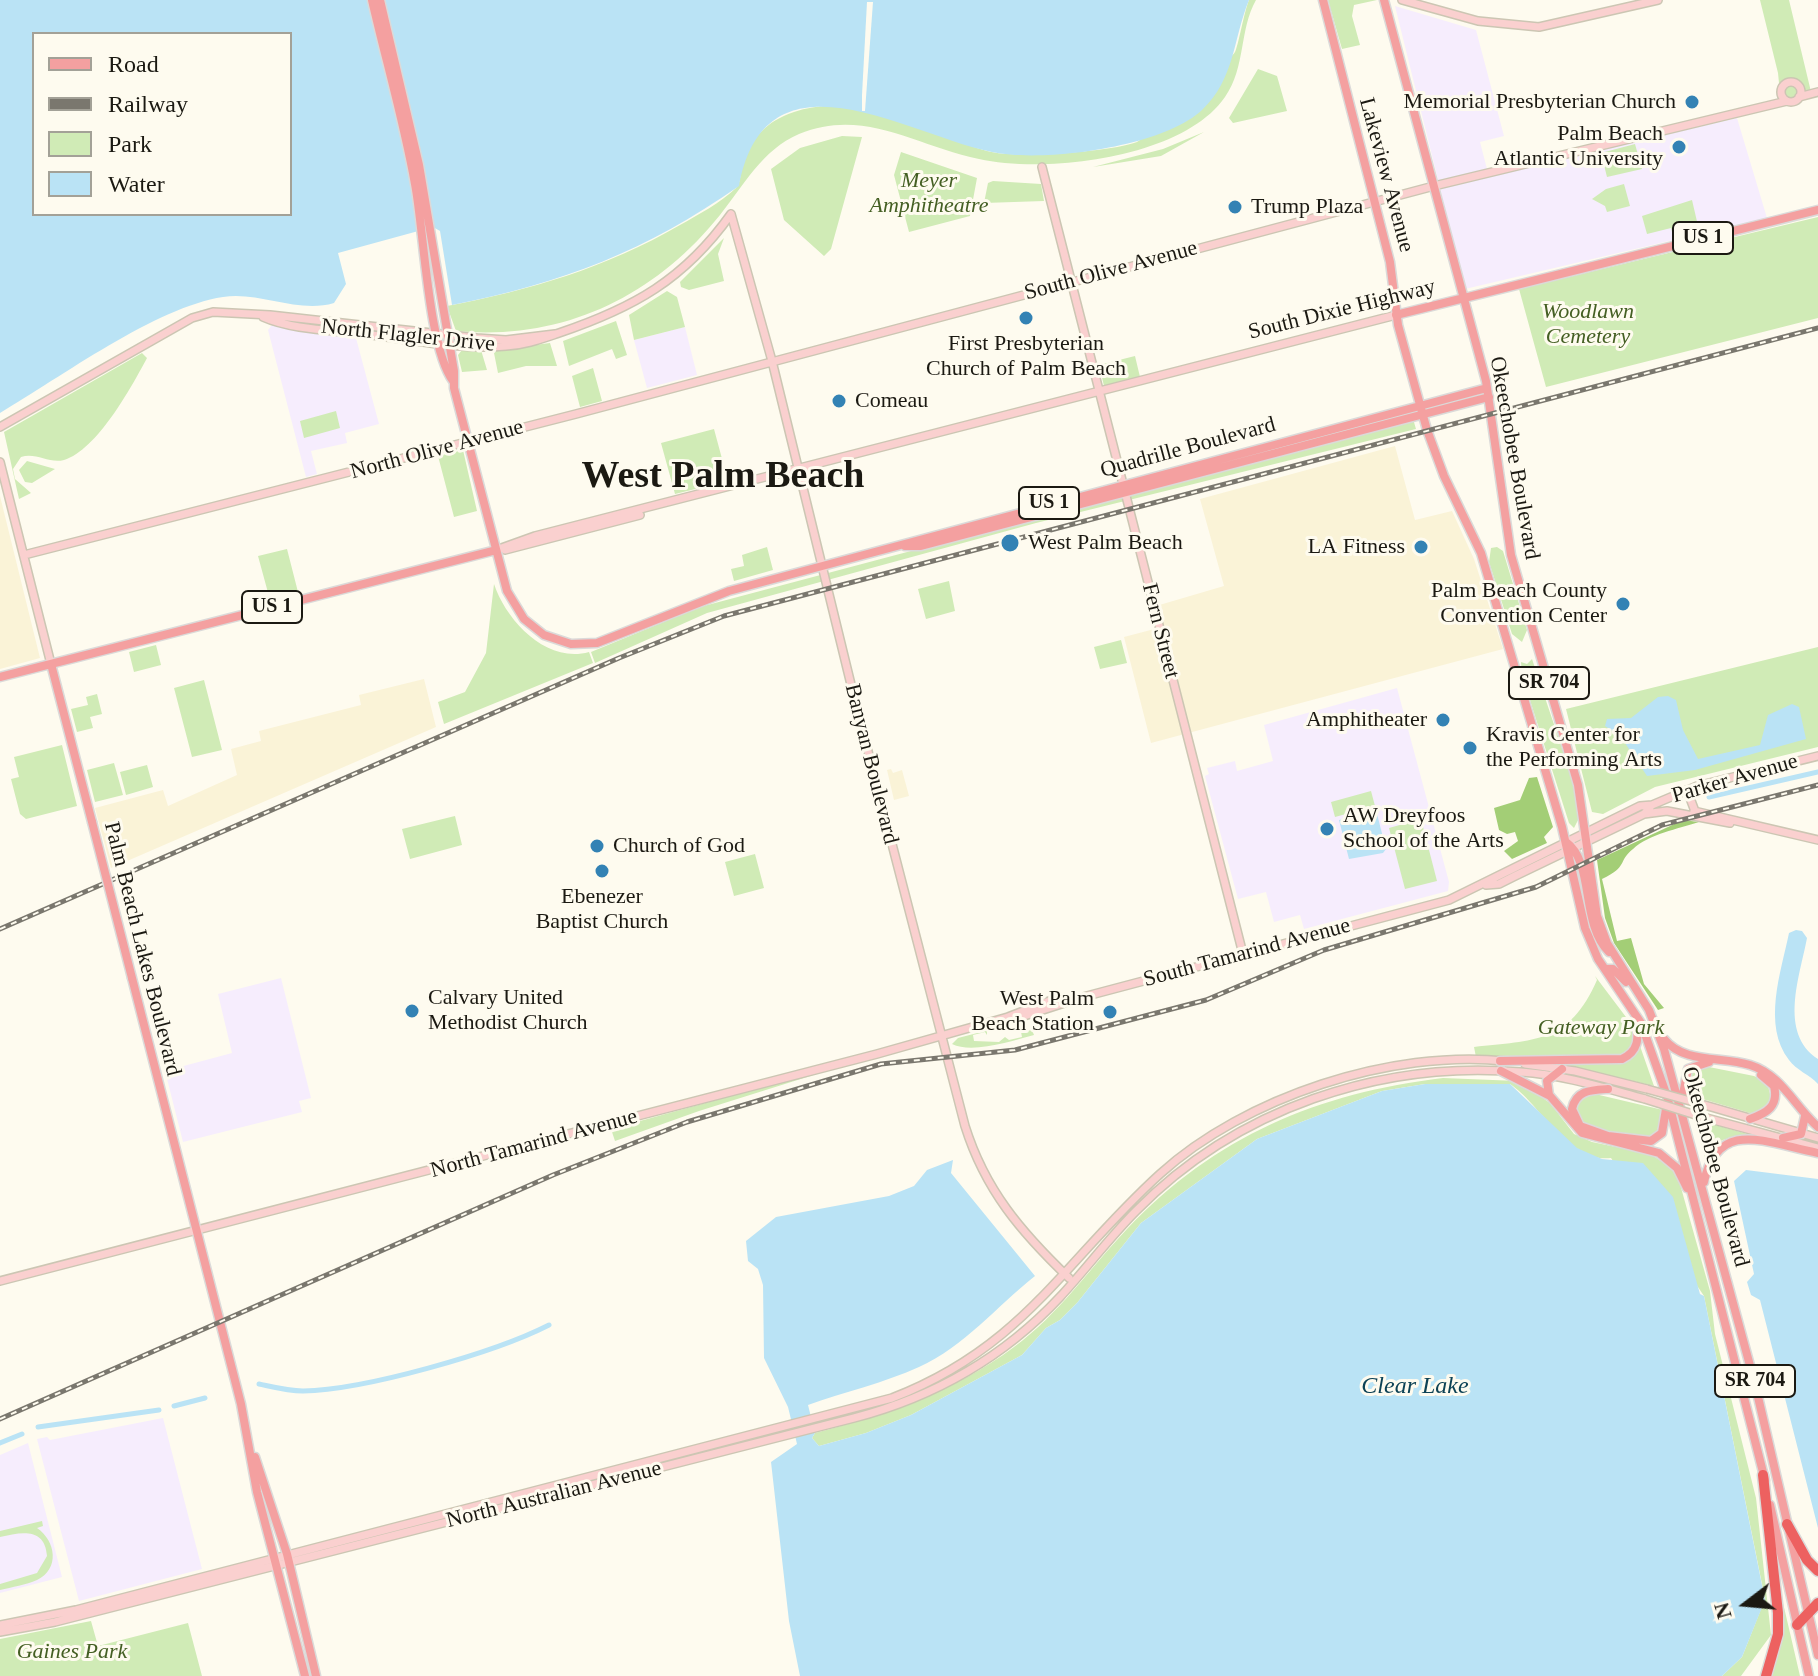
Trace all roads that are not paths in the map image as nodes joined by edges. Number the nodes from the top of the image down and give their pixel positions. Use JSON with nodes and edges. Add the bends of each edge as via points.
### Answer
{"nodes":[{"id":1,"x":372,"y":0,"type":"edge"},
{"id":2,"x":380,"y":0,"type":"edge"},
{"id":3,"x":1323,"y":0,"type":"edge"},
{"id":4,"x":1384,"y":0,"type":"edge"},
{"id":5,"x":1403,"y":0,"type":"edge"},
{"id":6,"x":1658,"y":0,"type":"edge"},
{"id":7,"x":1781,"y":91,"type":"junction"},
{"id":8,"x":1818,"y":92,"type":"edge"},
{"id":9,"x":1802,"y":93,"type":"junction"},
{"id":10,"x":1777,"y":100,"type":"junction"},
{"id":11,"x":1787,"y":101,"type":"junction"},
{"id":12,"x":1042,"y":167,"type":"dead end"},
{"id":13,"x":1434,"y":186,"type":"junction"},
{"id":14,"x":1375,"y":202,"type":"junction"},
{"id":15,"x":1818,"y":210,"type":"edge"},
{"id":16,"x":731,"y":214,"type":"joint"},
{"id":17,"x":427,"y":236,"type":"junction"},
{"id":18,"x":1071,"y":282,"type":"junction"},
{"id":19,"x":1463,"y":297,"type":"junction"},
{"id":20,"x":1396,"y":315,"type":"junction"},
{"id":21,"x":443,"y":339,"type":"junction"},
{"id":22,"x":848,"y":340,"type":"joint"},
{"id":23,"x":772,"y":361,"type":"junction"},
{"id":24,"x":1099,"y":392,"type":"junction"},
{"id":25,"x":1488,"y":393,"type":"junction"},
{"id":26,"x":1421,"y":410,"type":"junction"},
{"id":27,"x":0,"y":427,"type":"edge"},
{"id":28,"x":469,"y":441,"type":"junction"},
{"id":29,"x":0,"y":462,"type":"edge"},
{"id":30,"x":799,"y":471,"type":"junction"},
{"id":31,"x":1124,"y":488,"type":"junction"},
{"id":32,"x":496,"y":550,"type":"junction"},
{"id":33,"x":24,"y":555,"type":"junction"},
{"id":34,"x":822,"y":567,"type":"junction"},
{"id":35,"x":51,"y":664,"type":"junction"},
{"id":36,"x":0,"y":677,"type":"edge"},
{"id":37,"x":1818,"y":756,"type":"edge"},
{"id":38,"x":1687,"y":790,"type":"junction"},
{"id":39,"x":1652,"y":805,"type":"junction"},
{"id":40,"x":1694,"y":811,"type":"junction"},
{"id":41,"x":1644,"y":814,"type":"junction"},
{"id":42,"x":1701,"y":819,"type":"junction"},
{"id":43,"x":1736,"y":823,"type":"junction"},
{"id":44,"x":1586,"y":831,"type":"junction"},
{"id":45,"x":1818,"y":840,"type":"edge"},
{"id":46,"x":1588,"y":841,"type":"junction"},
{"id":47,"x":1569,"y":847,"type":"junction"},
{"id":48,"x":1243,"y":954,"type":"junction"},
{"id":49,"x":1618,"y":962,"type":"junction"},
{"id":50,"x":1605,"y":969,"type":"junction"},
{"id":51,"x":1636,"y":990,"type":"junction"},
{"id":52,"x":1064,"y":1003,"type":"junction"},
{"id":53,"x":1036,"y":1005,"type":"junction"},
{"id":54,"x":1022,"y":1016,"type":"junction"},
{"id":55,"x":1637,"y":1016,"type":"junction"},
{"id":56,"x":1008,"y":1017,"type":"junction"},
{"id":57,"x":1658,"y":1032,"type":"junction"},
{"id":58,"x":941,"y":1035,"type":"junction"},
{"id":59,"x":1500,"y":1066,"type":"junction"},
{"id":60,"x":1562,"y":1069,"type":"junction"},
{"id":61,"x":1551,"y":1076,"type":"junction"},
{"id":62,"x":1608,"y":1089,"type":"junction"},
{"id":63,"x":1550,"y":1096,"type":"junction"},
{"id":64,"x":1667,"y":1096,"type":"junction"},
{"id":65,"x":1681,"y":1108,"type":"junction"},
{"id":66,"x":1805,"y":1115,"type":"junction"},
{"id":67,"x":1750,"y":1119,"type":"junction"},
{"id":68,"x":1818,"y":1127,"type":"edge"},
{"id":69,"x":1801,"y":1134,"type":"junction"},
{"id":70,"x":1783,"y":1138,"type":"junction"},
{"id":71,"x":1818,"y":1138,"type":"edge"},
{"id":72,"x":1818,"y":1151,"type":"edge"},
{"id":73,"x":1159,"y":1174,"type":"junction"},
{"id":74,"x":1165,"y":1183,"type":"junction"},
{"id":75,"x":1703,"y":1187,"type":"junction"},
{"id":76,"x":1698,"y":1215,"type":"junction"},
{"id":77,"x":195,"y":1231,"type":"junction"},
{"id":78,"x":1065,"y":1275,"type":"junction"},
{"id":79,"x":0,"y":1281,"type":"edge"},
{"id":80,"x":1073,"y":1282,"type":"junction"},
{"id":81,"x":873,"y":1408,"type":"junction"},
{"id":82,"x":250,"y":1444,"type":"junction"},
{"id":83,"x":1763,"y":1475,"type":"junction"},
{"id":84,"x":1787,"y":1524,"type":"junction"},
{"id":85,"x":288,"y":1558,"type":"junction"},
{"id":86,"x":273,"y":1562,"type":"junction"},
{"id":87,"x":1818,"y":1571,"type":"edge"},
{"id":88,"x":1818,"y":1603,"type":"edge"},
{"id":89,"x":1807,"y":1612,"type":"junction"},
{"id":90,"x":1778,"y":1613,"type":"junction"},
{"id":91,"x":0,"y":1625,"type":"edge"},
{"id":92,"x":1797,"y":1625,"type":"junction"},
{"id":93,"x":0,"y":1632,"type":"edge"},
{"id":94,"x":1818,"y":1655,"type":"edge"},
{"id":95,"x":305,"y":1676,"type":"edge"},
{"id":96,"x":316,"y":1676,"type":"edge"},
{"id":97,"x":1759,"y":1676,"type":"edge"},
{"id":98,"x":1766,"y":1676,"type":"edge"},
{"id":99,"x":1809,"y":1676,"type":"edge"}],
"edges":[{"from":1,"to":17,"type":"main road"},
{"from":2,"to":17,"type":"main road","via":[[419,165]]},
{"from":3,"to":14,"type":"main road","name":"Lakeview Avenue"},
{"from":4,"to":13,"type":"main road","name":"Okeechobee Boulevard"},
{"from":5,"to":6,"type":"street","via":[[1478,21],[1539,27]]},
{"from":7,"to":9,"type":"street","via":[[1788,82]]},
{"from":7,"to":10,"type":"street"},
{"from":7,"to":11,"type":"street"},
{"from":8,"to":9,"type":"street"},
{"from":9,"to":11,"type":"street"},
{"from":10,"to":11,"type":"street"},
{"from":10,"to":13,"type":"street"},
{"from":12,"to":18,"type":"street","name":"Fern Street"},
{"from":13,"to":14,"type":"street","name":"South Olive Avenue"},
{"from":13,"to":19,"type":"main road","name":"Okeechobee Boulevard"},
{"from":14,"to":18,"type":"street","name":"South Olive Avenue"},
{"from":14,"to":20,"type":"main road","name":"Lakeview Avenue","via":[[1390,260]]},
{"from":15,"to":19,"type":"main road","name":"South Dixie Highway","number":"US 1"},
{"from":16,"to":21,"type":"street","name":"North Flagler Drive","via":[[694,258],[650,294],[608,316],[548,339],[508,346]]},
{"from":16,"to":23,"type":"street","name":"Banyan Boulevard"},
{"from":17,"to":21,"type":"main road"},
{"from":18,"to":22,"type":"street","name":"South Olive Avenue"},
{"from":18,"to":24,"type":"street","name":"Fern Street"},
{"from":19,"to":20,"type":"main road","name":"South Dixie Highway","number":"US 1"},
{"from":19,"to":25,"type":"main road","name":"Okeechobee Boulevard"},
{"from":20,"to":24,"type":"street","name":"South Dixie Highway"},
{"from":20,"to":26,"type":"main road","name":"Lakeview Avenue"},
{"from":21,"to":27,"type":"street","name":"North Flagler Drive","via":[[226,312],[192,318]]},
{"from":21,"to":28,"type":"main road"},
{"from":22,"to":23,"type":"street","name":"North Olive Avenue"},
{"from":23,"to":28,"type":"street","name":"North Olive Avenue"},
{"from":23,"to":30,"type":"street","name":"Banyan Boulevard"},
{"from":24,"to":30,"type":"street","name":"South Dixie Highway"},
{"from":24,"to":31,"type":"street","name":"Fern Street"},
{"from":25,"to":26,"type":"main road","name":"Quadrille Boulevard"},
{"from":25,"to":44,"type":"main road","name":"Okeechobee Boulevard","number":"SR 704","via":[[1511,555],[1575,772]]},
{"from":26,"to":31,"type":"main road","name":"Quadrille Boulevard","number":"US 1"},
{"from":26,"to":47,"type":"main road","name":"Okeechobee Boulevard","number":"SR 704","via":[[1444,476],[1481,553]]},
{"from":28,"to":32,"type":"main road"},
{"from":28,"to":33,"type":"street","name":"North Olive Avenue"},
{"from":29,"to":33,"type":"street","name":"Palm Beach Lakes Boulevard"},
{"from":30,"to":32,"type":"street","name":"South Dixie Highway"},
{"from":30,"to":34,"type":"street","name":"Banyan Boulevard"},
{"from":31,"to":34,"type":"main road","name":"Quadrille Boulevard","number":"US 1","via":[[921,546]]},
{"from":31,"to":48,"type":"street","name":"Fern Street"},
{"from":32,"to":34,"type":"main road","name":"Quadrille Boulevard","number":"US 1","via":[[518,613],[544,635],[571,644],[607,639],[713,596]]},
{"from":32,"to":35,"type":"main road","number":"US 1"},
{"from":33,"to":35,"type":"street","name":"Palm Beach Lakes Boulevard"},
{"from":34,"to":58,"type":"street","name":"Banyan Boulevard"},
{"from":35,"to":36,"type":"main road","number":"US 1"},
{"from":35,"to":77,"type":"main road","name":"Palm Beach Lakes Boulevard","bridge":true},
{"from":37,"to":38,"type":"street","name":"Parker Avenue"},
{"from":38,"to":39,"type":"street","name":"Parker Avenue"},
{"from":38,"to":40,"type":"street"},
{"from":39,"to":41,"type":"street","name":"Parker Avenue"},
{"from":39,"to":44,"type":"street","name":"Parker Avenue"},
{"from":40,"to":42,"type":"street"},
{"from":40,"to":43,"type":"street"},
{"from":41,"to":42,"type":"street","via":[[1667,811]]},
{"from":41,"to":46,"type":"street","name":"Parker Avenue"},
{"from":42,"to":43,"type":"street"},
{"from":43,"to":45,"type":"street"},
{"from":44,"to":46,"type":"main road","name":"Okeechobee Boulevard","number":"SR 704"},
{"from":44,"to":47,"type":"street","name":"South Tamarind Avenue"},
{"from":46,"to":47,"type":"street","name":"South Tamarind Avenue"},
{"from":46,"to":49,"type":"main road","name":"Okeechobee Boulevard","number":"SR 704","via":[[1597,916]]},
{"from":47,"to":48,"type":"street","name":"South Tamarind Avenue","via":[[1499,884]]},
{"from":47,"to":49,"type":"main road","via":[[1597,937]]},
{"from":47,"to":50,"type":"main road","name":"Okeechobee Boulevard","number":"SR 704","via":[[1585,928]]},
{"from":48,"to":52,"type":"street","name":"South Tamarind Avenue"},
{"from":49,"to":51,"type":"main road","name":"Okeechobee Boulevard","number":"SR 704"},
{"from":50,"to":51,"type":"main road","via":[[1616,970]]},
{"from":50,"to":55,"type":"main road","name":"Okeechobee Boulevard","number":"SR 704"},
{"from":51,"to":57,"type":"main road","name":"Okeechobee Boulevard","number":"SR 704"},
{"from":52,"to":53,"type":"street","name":"North Tamarind Avenue"},
{"from":52,"to":54,"type":"street","name":"South Tamarind Avenue"},
{"from":53,"to":54,"type":"street"},
{"from":53,"to":56,"type":"street","name":"North Tamarind Avenue"},
{"from":54,"to":56,"type":"street","name":"South Tamarind Avenue"},
{"from":55,"to":59,"type":"main road","via":[[1638,1044],[1622,1059]]},
{"from":55,"to":64,"type":"main road","name":"Okeechobee Boulevard","number":"SR 704"},
{"from":56,"to":58,"type":"street","name":"North Tamarind Avenue"},
{"from":57,"to":65,"type":"main road","name":"Okeechobee Boulevard","number":"SR 704"},
{"from":57,"to":66,"type":"main road","via":[[1677,1052],[1765,1070]]},
{"from":58,"to":77,"type":"street","name":"North Tamarind Avenue"},
{"from":58,"to":78,"type":"street","name":"Banyan Boulevard","via":[[980,1169],[1016,1226]]},
{"from":59,"to":60,"type":"street"},
{"from":59,"to":61,"type":"street"},
{"from":59,"to":63,"type":"main road"},
{"from":59,"to":73,"type":"street","name":"North Australian Avenue","via":[[1403,1066],[1327,1083],[1246,1117]]},
{"from":59,"to":74,"type":"street","name":"North Australian Avenue","via":[[1402,1076],[1329,1092],[1247,1129]]},
{"from":60,"to":61,"type":"main road"},
{"from":60,"to":67,"type":"street","bridge":true},
{"from":61,"to":62,"type":"street"},
{"from":61,"to":63,"type":"main road"},
{"from":62,"to":64,"type":"main road","via":[[1578,1095],[1574,1116],[1586,1128],[1631,1141],[1659,1137],[1666,1124]]},
{"from":62,"to":70,"type":"street","bridge":true},
{"from":63,"to":76,"type":"main road","via":[[1582,1133],[1667,1158],[1682,1177]]},
{"from":64,"to":76,"type":"main road","name":"Okeechobee Boulevard","number":"SR 704"},
{"from":65,"to":67,"type":"main road","via":[[1688,1069],[1709,1062],[1752,1071],[1772,1082],[1772,1108]]},
{"from":65,"to":75,"type":"main road","name":"Okeechobee Boulevard","number":"SR 704"},
{"from":66,"to":68,"type":"main road"},
{"from":66,"to":69,"type":"main road"},
{"from":67,"to":69,"type":"street"},
{"from":69,"to":70,"type":"main road"},
{"from":69,"to":71,"type":"street"},
{"from":70,"to":72,"type":"street"},
{"from":72,"to":75,"type":"main road","via":[[1729,1141],[1712,1154]]},
{"from":73,"to":74,"type":"street"},
{"from":73,"to":78,"type":"street","name":"North Australian Avenue"},
{"from":74,"to":80,"type":"street","name":"North Australian Avenue"},
{"from":75,"to":84,"type":"main road","name":"Okeechobee Boulevard","number":"SR 704"},
{"from":76,"to":83,"type":"main road","name":"Okeechobee Boulevard","number":"SR 704"},
{"from":77,"to":79,"type":"street","name":"North Tamarind Avenue"},
{"from":77,"to":82,"type":"main road","name":"Palm Beach Lakes Boulevard"},
{"from":78,"to":80,"type":"street","name":"Banyan Boulevard"},
{"from":78,"to":81,"type":"street","name":"North Australian Avenue","via":[[1026,1316],[967,1362]]},
{"from":80,"to":81,"type":"street","name":"North Australian Avenue","via":[[1033,1324],[987,1360],[932,1390]]},
{"from":81,"to":85,"type":"street","name":"North Australian Avenue"},
{"from":82,"to":85,"type":"main road","name":"Palm Beach Lakes Boulevard"},
{"from":82,"to":86,"type":"main road","name":"Palm Beach Lakes Boulevard"},
{"from":83,"to":90,"type":"highway"},
{"from":83,"to":92,"type":"main road","name":"Okeechobee Boulevard","number":"SR 704"},
{"from":84,"to":87,"type":"highway"},
{"from":84,"to":89,"type":"main road","name":"Okeechobee Boulevard","number":"SR 704"},
{"from":85,"to":86,"type":"street","name":"North Australian Avenue"},
{"from":85,"to":96,"type":"main road","name":"Palm Beach Lakes Boulevard"},
{"from":86,"to":91,"type":"street","name":"North Australian Avenue"},
{"from":86,"to":93,"type":"street","name":"North Australian Avenue"},
{"from":86,"to":95,"type":"main road","name":"Palm Beach Lakes Boulevard"},
{"from":88,"to":89,"type":"highway"},
{"from":89,"to":92,"type":"highway"},
{"from":89,"to":94,"type":"main road","name":"Okeechobee Boulevard","number":"SR 704"},
{"from":90,"to":97,"type":"highway"},
{"from":90,"to":98,"type":"highway","via":[[1776,1645]]},
{"from":92,"to":99,"type":"main road","name":"Okeechobee Boulevard","number":"SR 704"}]}
